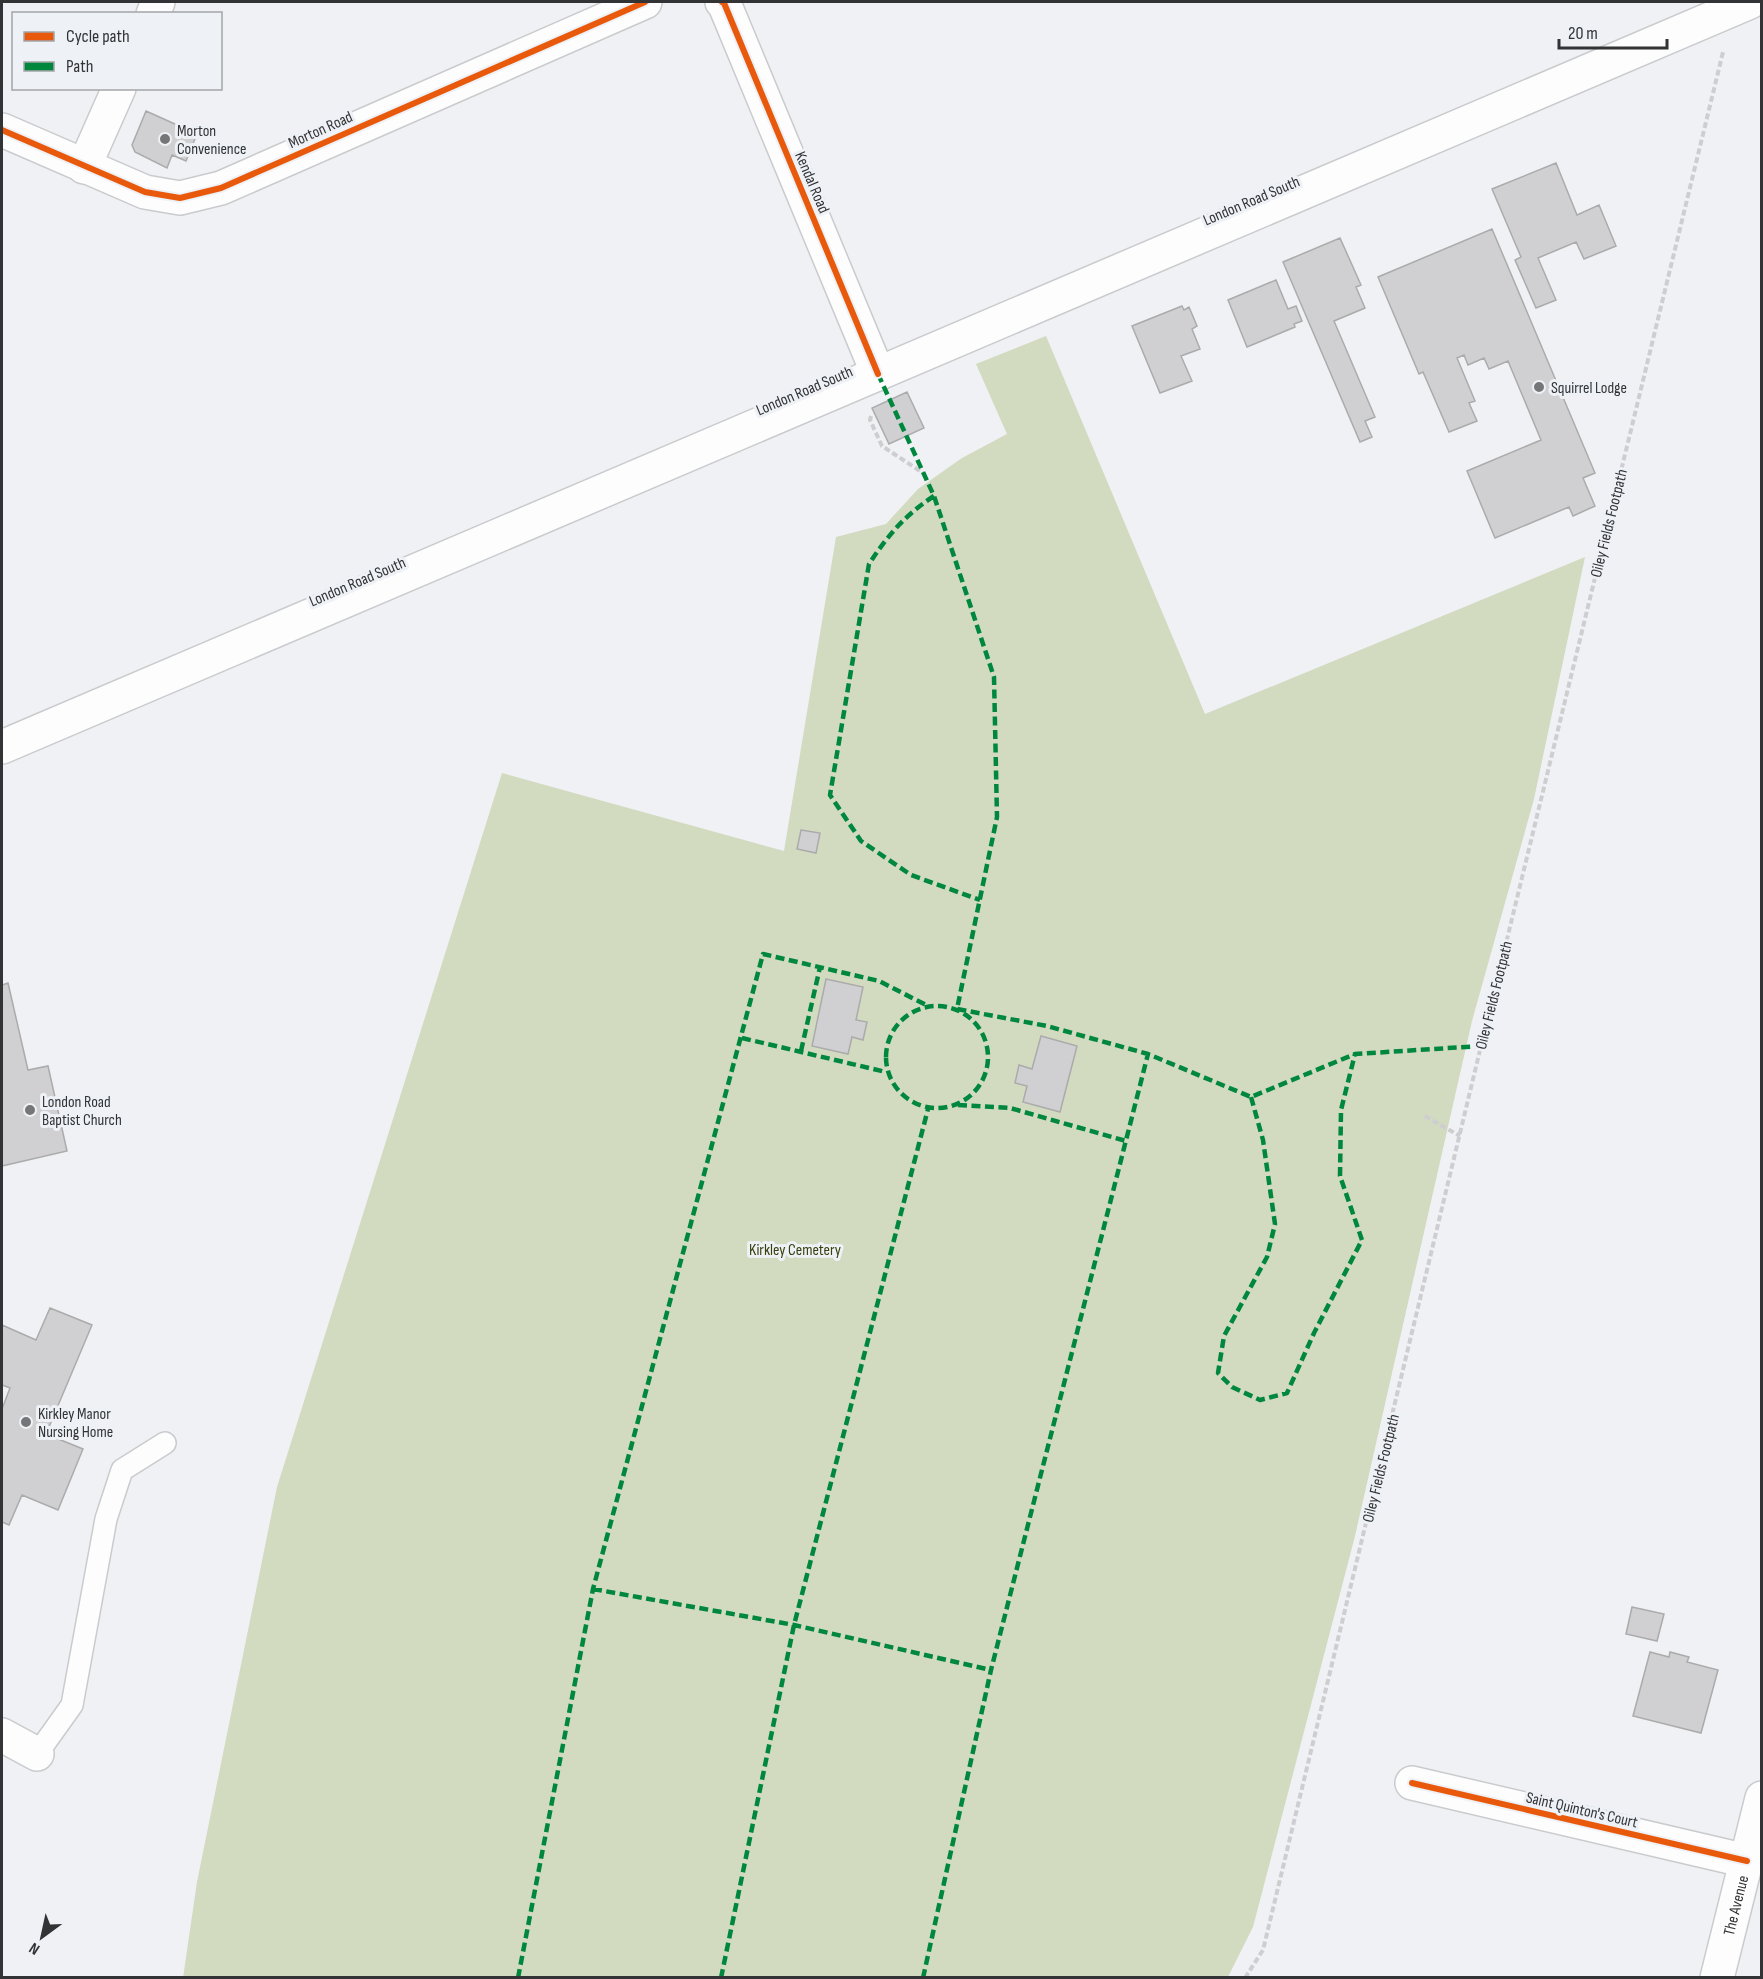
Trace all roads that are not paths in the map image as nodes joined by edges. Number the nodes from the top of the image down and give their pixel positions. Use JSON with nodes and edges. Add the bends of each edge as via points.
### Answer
{"nodes":[{"id":1,"x":645,"y":2,"type":"edge"},
{"id":2,"x":722,"y":2,"type":"edge"},
{"id":3,"x":1742,"y":5,"type":"edge"},
{"id":4,"x":118,"y":90,"type":"edge"},
{"id":5,"x":2,"y":130,"type":"edge"},
{"id":6,"x":84,"y":167,"type":"junction"},
{"id":7,"x":878,"y":374,"type":"junction"},
{"id":8,"x":2,"y":747,"type":"edge"},
{"id":9,"x":165,"y":1443,"type":"dead end"},
{"id":10,"x":2,"y":1735,"type":"edge"},
{"id":11,"x":37,"y":1754,"type":"joint"},
{"id":12,"x":1412,"y":1783,"type":"dead end"},
{"id":13,"x":1761,"y":1798,"type":"edge"},
{"id":14,"x":1747,"y":1861,"type":"junction"},
{"id":15,"x":1717,"y":1977,"type":"edge"}],
"edges":[{"from":1,"to":6,"type":"main road","name":"Morton Road","via":[[220,188],[180,198],[145,192]]},
{"from":2,"to":7,"type":"main road","name":"Kendal Road"},
{"from":3,"to":7,"type":"main road","name":"London Road South"},
{"from":4,"to":6,"type":"main road"},
{"from":5,"to":6,"type":"main road","name":"Morton Road"},
{"from":7,"to":8,"type":"main road","name":"London Road South"},
{"from":9,"to":11,"type":"lane","via":[[122,1470],[106,1519],[72,1705]]},
{"from":10,"to":11,"type":"main road"},
{"from":12,"to":14,"type":"main road","name":"Saint Quinton's Court"},
{"from":13,"to":14,"type":"main road","name":"The Avenue"},
{"from":14,"to":15,"type":"main road","name":"The Avenue"}]}
